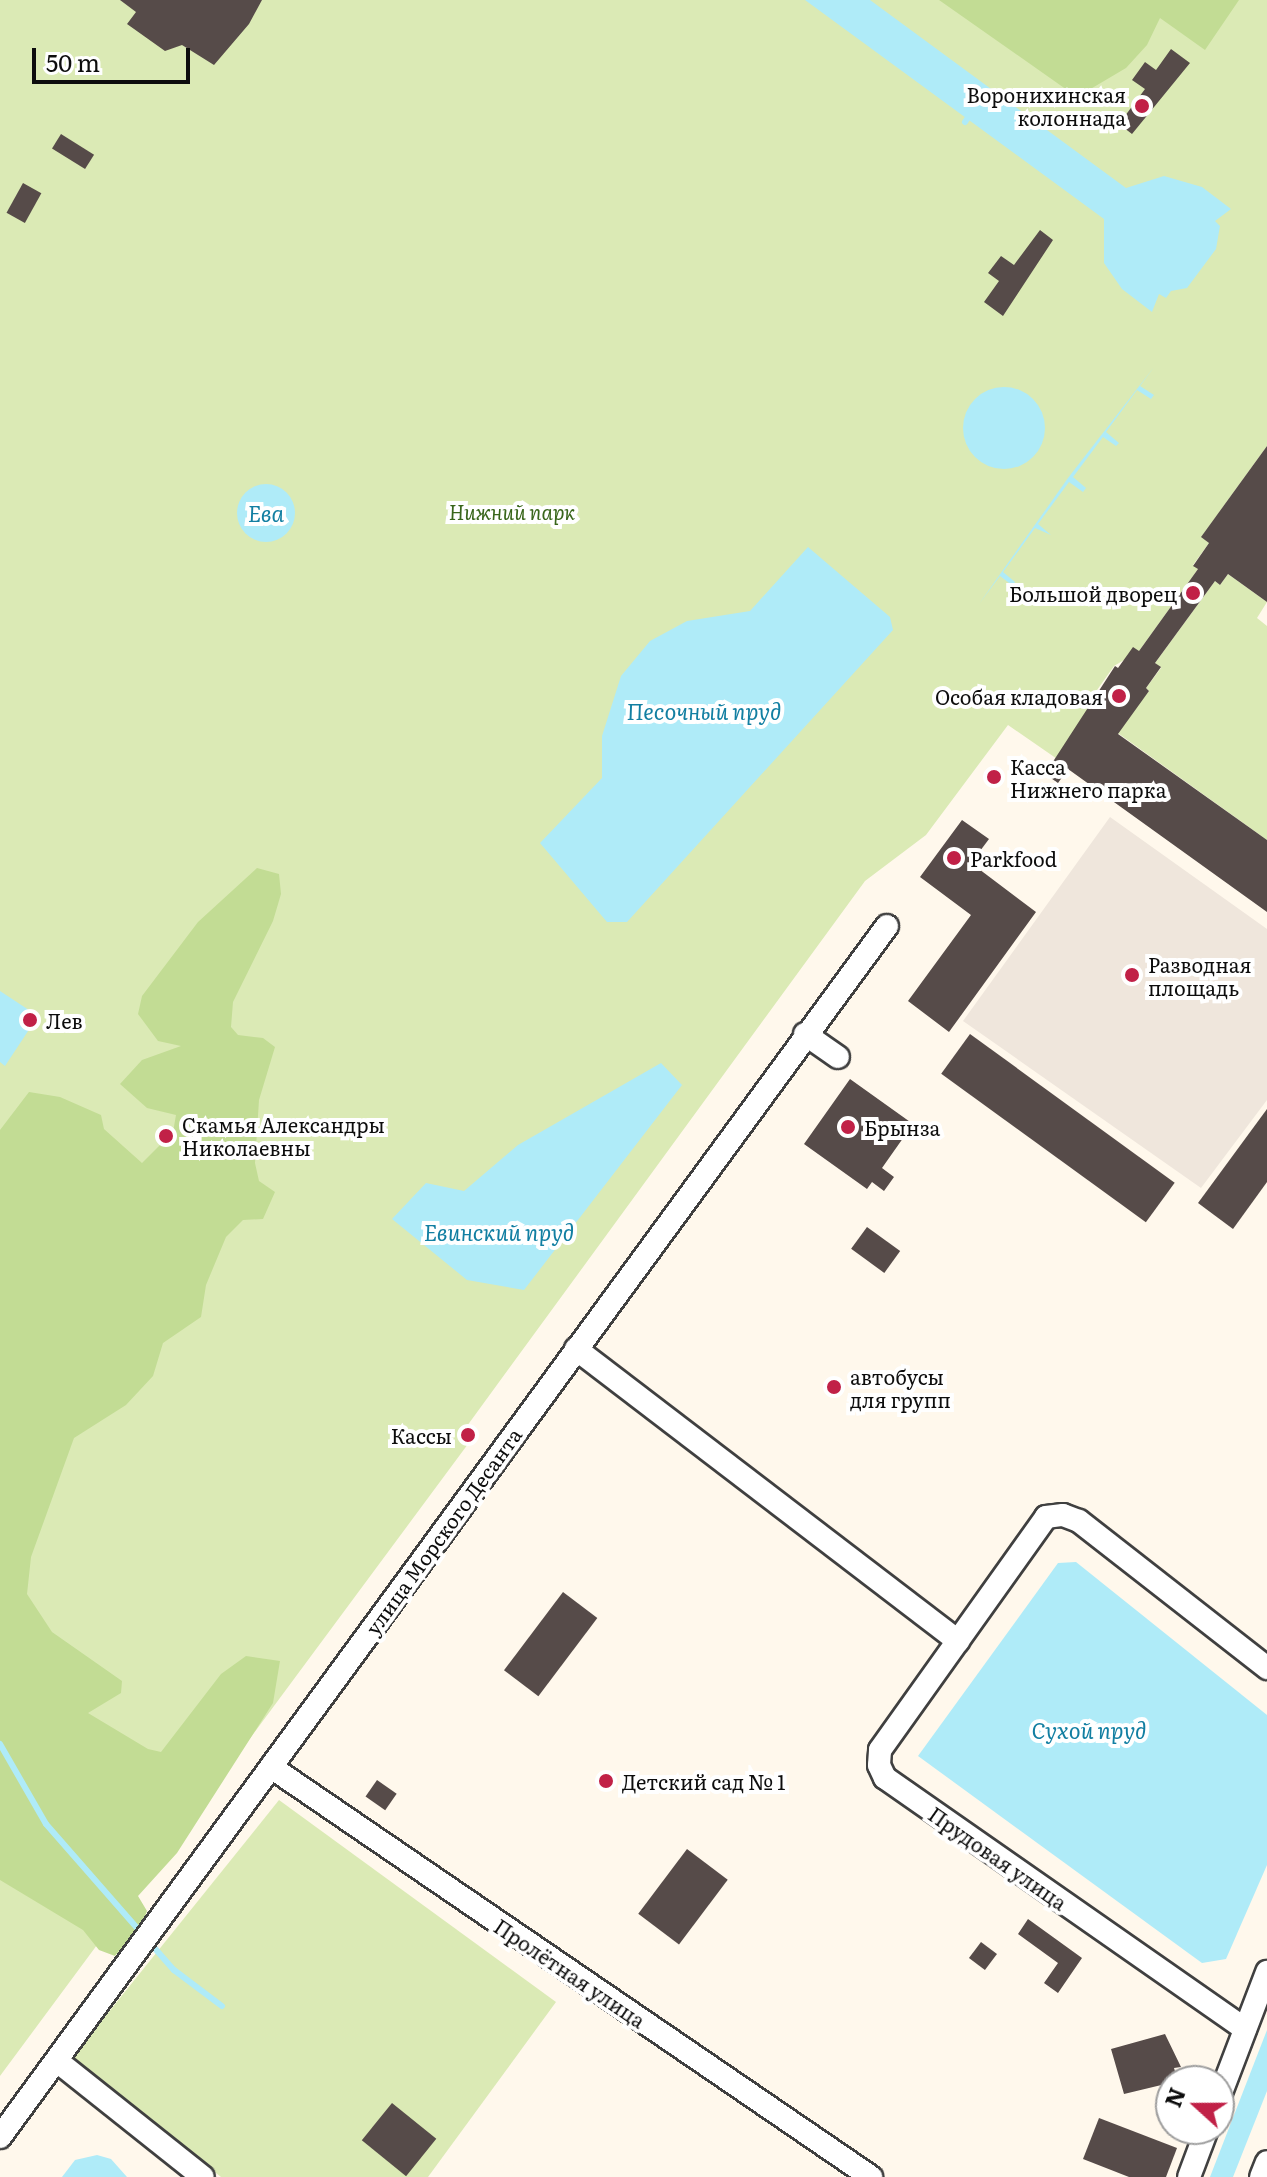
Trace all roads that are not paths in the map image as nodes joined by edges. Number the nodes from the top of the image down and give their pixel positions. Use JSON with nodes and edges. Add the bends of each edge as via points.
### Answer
{"nodes":[{"id":1,"x":887,"y":926,"type":"dead end"},
{"id":2,"x":805,"y":1034,"type":"junction"},
{"id":3,"x":838,"y":1057,"type":"dead end"},
{"id":4,"x":576,"y":1349,"type":"junction"},
{"id":5,"x":958,"y":1641,"type":"junction"},
{"id":6,"x":1267,"y":1668,"type":"edge"},
{"id":7,"x":271,"y":1767,"type":"junction"},
{"id":8,"x":1267,"y":1972,"type":"edge"},
{"id":9,"x":1245,"y":2029,"type":"junction"},
{"id":10,"x":57,"y":2061,"type":"junction"},
{"id":11,"x":1231,"y":2065,"type":"edge"},
{"id":12,"x":0,"y":2137,"type":"edge"},
{"id":13,"x":1201,"y":2145,"type":"edge"},
{"id":14,"x":1267,"y":2162,"type":"edge"},
{"id":15,"x":203,"y":2177,"type":"edge"},
{"id":16,"x":871,"y":2177,"type":"edge"},
{"id":17,"x":1189,"y":2177,"type":"edge"},
{"id":18,"x":1261,"y":2177,"type":"edge"}],
"edges":[{"from":1,"to":2,"type":"street","name":"улица Морского Десанта"},
{"from":2,"to":3,"type":"street"},
{"from":2,"to":4,"type":"street","name":"улица Морского Десанта"},
{"from":4,"to":5,"type":"street"},
{"from":4,"to":7,"type":"street","name":"улица Морского Десанта"},
{"from":5,"to":6,"type":"street","name":"Прудовая улица","via":[[1046,1517],[1063,1515],[1079,1521]]},
{"from":5,"to":9,"type":"street","name":"Прудовая улица","via":[[880,1750],[885,1778]]},
{"from":7,"to":10,"type":"street","name":"улица Морского Десанта"},
{"from":7,"to":16,"type":"street","name":"Пролётная улица"},
{"from":8,"to":9,"type":"street"},
{"from":9,"to":11,"type":"street"},
{"from":10,"to":12,"type":"street","name":"улица Морского Десанта"},
{"from":10,"to":15,"type":"street"},
{"from":13,"to":17,"type":"street"},
{"from":14,"to":18,"type":"street"}]}
